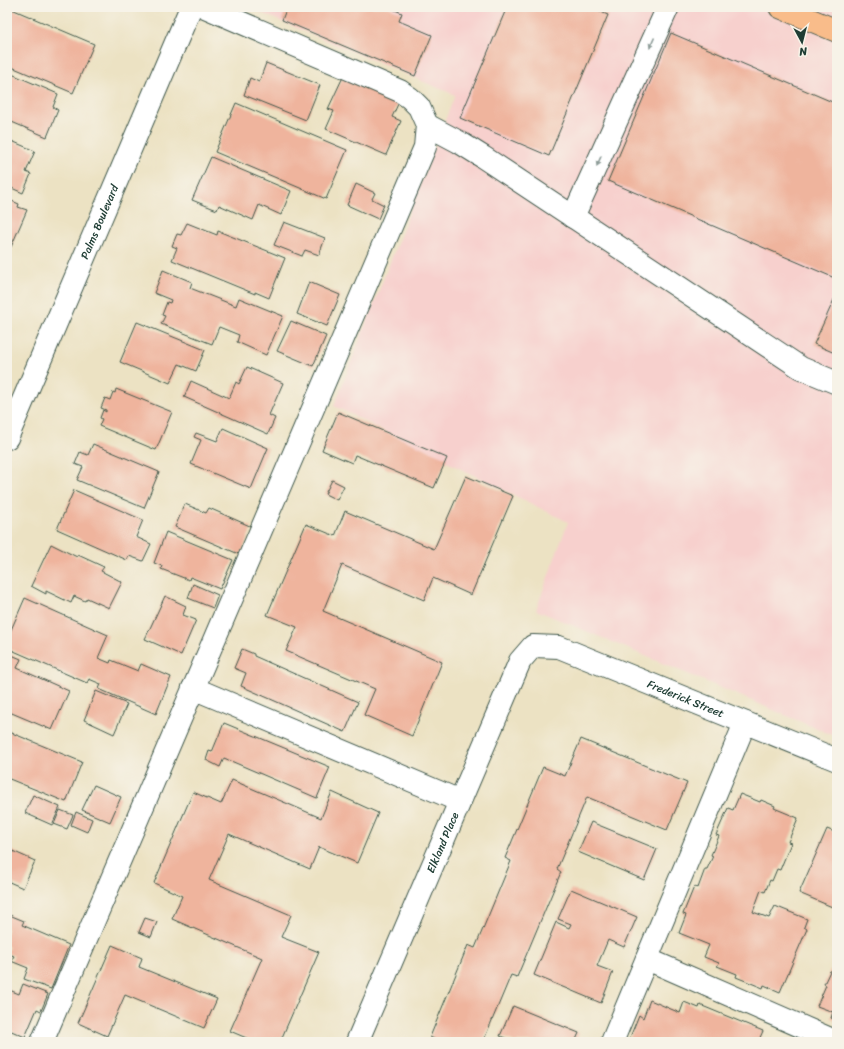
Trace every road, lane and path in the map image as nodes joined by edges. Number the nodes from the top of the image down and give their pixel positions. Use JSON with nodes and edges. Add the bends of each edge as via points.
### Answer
{"nodes":[{"id":1,"x":191,"y":7,"type":"edge"},
{"id":2,"x":205,"y":7,"type":"edge"},
{"id":3,"x":668,"y":7,"type":"edge"},
{"id":4,"x":780,"y":7,"type":"edge"},
{"id":5,"x":836,"y":28,"type":"edge"},
{"id":6,"x":427,"y":125,"type":"junction"},
{"id":7,"x":573,"y":217,"type":"junction"},
{"id":8,"x":837,"y":384,"type":"edge"},
{"id":9,"x":7,"y":438,"type":"edge"},
{"id":10,"x":533,"y":646,"type":"joint"},
{"id":11,"x":193,"y":688,"type":"junction"},
{"id":12,"x":744,"y":723,"type":"junction"},
{"id":13,"x":837,"y":760,"type":"edge"},
{"id":14,"x":460,"y":801,"type":"junction"},
{"id":15,"x":647,"y":959,"type":"junction"},
{"id":16,"x":801,"y":1035,"type":"edge"},
{"id":17,"x":42,"y":1042,"type":"edge"},
{"id":18,"x":356,"y":1042,"type":"edge"},
{"id":19,"x":612,"y":1042,"type":"edge"},
{"id":20,"x":836,"y":1042,"type":"edge"}],
"edges":[{"from":1,"to":9,"type":"street","name":"Palms Boulevard"},
{"from":2,"to":6,"type":"street","via":[[400,91],[419,108]]},
{"from":3,"to":7,"type":"street","one_way":true},
{"from":4,"to":5,"type":"highway"},
{"from":6,"to":7,"type":"street","via":[[484,157]]},
{"from":6,"to":11,"type":"street","via":[[425,147]]},
{"from":7,"to":8,"type":"street","via":[[801,368]]},
{"from":10,"to":12,"type":"street","name":"Frederick Street","via":[[559,647]]},
{"from":10,"to":14,"type":"street","name":"Elkland Place","via":[[520,661]]},
{"from":11,"to":14,"type":"street"},
{"from":11,"to":17,"type":"street"},
{"from":12,"to":13,"type":"street","name":"Frederick Street"},
{"from":12,"to":15,"type":"street"},
{"from":14,"to":18,"type":"street","name":"Elkland Place"},
{"from":15,"to":16,"type":"street"},
{"from":15,"to":19,"type":"street"},
{"from":16,"to":20,"type":"street"}]}
